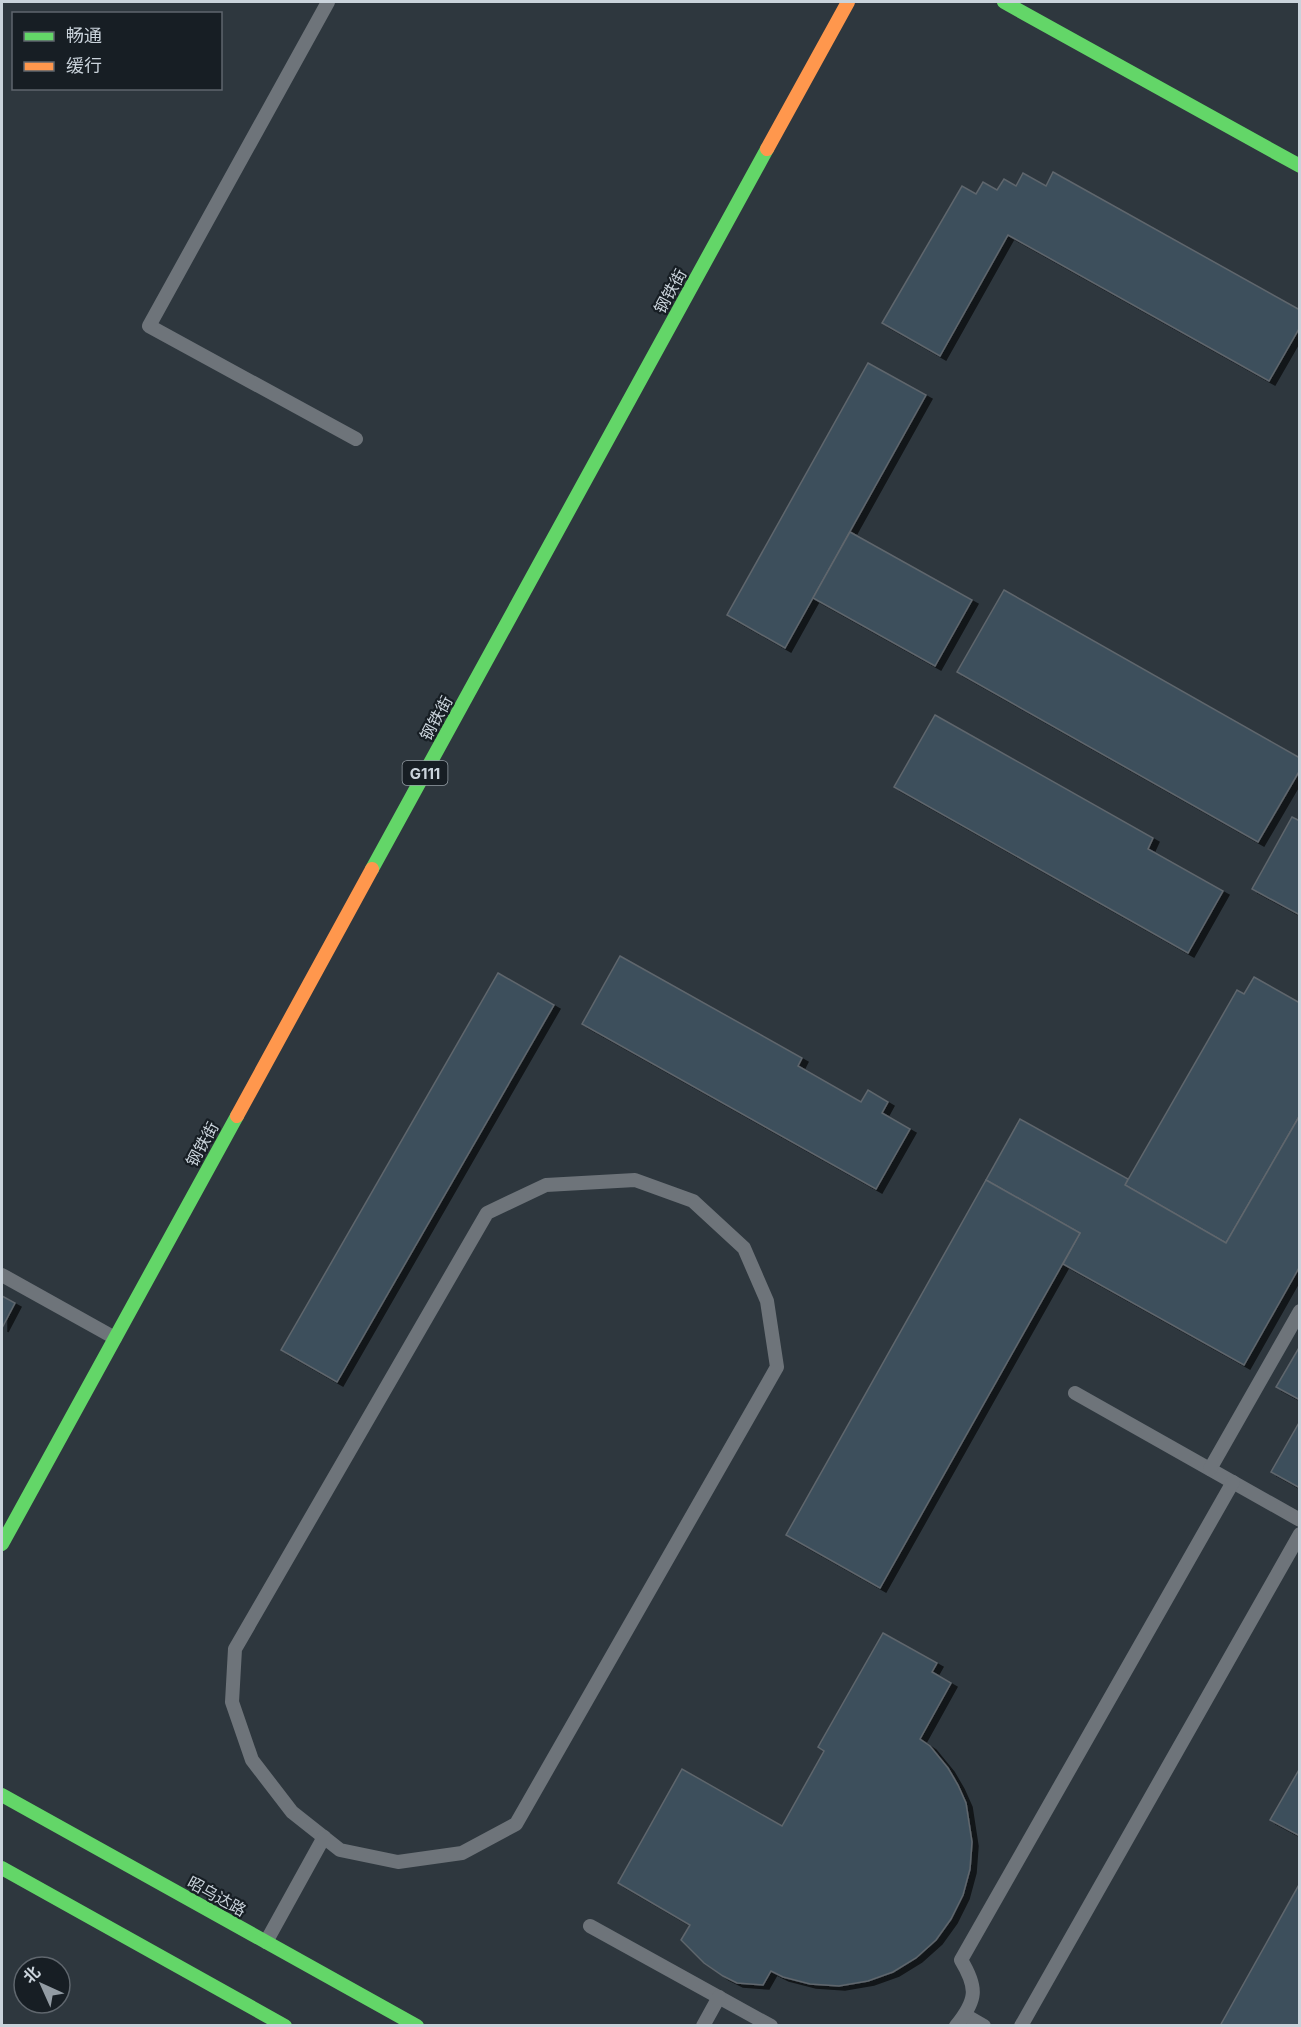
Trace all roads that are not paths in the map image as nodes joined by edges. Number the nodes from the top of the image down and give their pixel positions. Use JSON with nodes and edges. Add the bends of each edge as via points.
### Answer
{"nodes":[{"id":1,"x":328,"y":2,"type":"edge"},
{"id":2,"x":848,"y":2,"type":"edge"},
{"id":3,"x":1004,"y":2,"type":"edge"},
{"id":4,"x":1299,"y":166,"type":"edge"},
{"id":5,"x":356,"y":439,"type":"dead end"},
{"id":6,"x":2,"y":1275,"type":"edge"},
{"id":7,"x":1299,"y":1311,"type":"edge"},
{"id":8,"x":115,"y":1338,"type":"junction"},
{"id":9,"x":1075,"y":1393,"type":"dead end"},
{"id":10,"x":1210,"y":1469,"type":"junction"},
{"id":11,"x":1233,"y":1482,"type":"junction"},
{"id":12,"x":1299,"y":1520,"type":"edge"},
{"id":13,"x":1299,"y":1534,"type":"edge"},
{"id":14,"x":2,"y":1544,"type":"edge"},
{"id":15,"x":2,"y":1795,"type":"edge"},
{"id":16,"x":324,"y":1837,"type":"junction"},
{"id":17,"x":2,"y":1868,"type":"edge"},
{"id":18,"x":590,"y":1926,"type":"dead end"},
{"id":19,"x":266,"y":1942,"type":"junction"},
{"id":20,"x":719,"y":1997,"type":"junction"},
{"id":21,"x":960,"y":2020,"type":"edge"},
{"id":22,"x":285,"y":2025,"type":"edge"},
{"id":23,"x":417,"y":2025,"type":"edge"},
{"id":24,"x":703,"y":2025,"type":"edge"},
{"id":25,"x":771,"y":2025,"type":"edge"},
{"id":26,"x":984,"y":2025,"type":"edge"},
{"id":27,"x":1021,"y":2025,"type":"edge"}],
"edges":[{"from":1,"to":5,"type":"lane","via":[[149,326]]},
{"from":2,"to":8,"type":"main road","name":"钢铁街","number":"G111"},
{"from":3,"to":4,"type":"main road"},
{"from":6,"to":8,"type":"lane"},
{"from":7,"to":10,"type":"lane"},
{"from":8,"to":14,"type":"main road","name":"钢铁街","number":"G111"},
{"from":9,"to":10,"type":"lane"},
{"from":10,"to":11,"type":"lane"},
{"from":11,"to":12,"type":"lane"},
{"from":11,"to":21,"type":"lane","via":[[961,1960],[974,1991]]},
{"from":13,"to":27,"type":"lane"},
{"from":15,"to":19,"type":"main road","name":"昭乌达路"},
{"from":16,"to":16,"type":"lane","via":[[292,1812],[252,1760],[232,1702],[236,1649],[469,1244],[487,1213],[546,1185],[635,1180],[693,1201],[744,1248],[767,1301],[777,1367],[522,1814],[516,1824],[462,1853],[398,1862],[340,1850]]},
{"from":16,"to":19,"type":"lane"},
{"from":17,"to":22,"type":"main road"},
{"from":18,"to":20,"type":"lane"},
{"from":19,"to":23,"type":"main road","name":"昭乌达路"},
{"from":20,"to":24,"type":"lane"},
{"from":20,"to":25,"type":"lane"},
{"from":21,"to":26,"type":"lane"}]}
